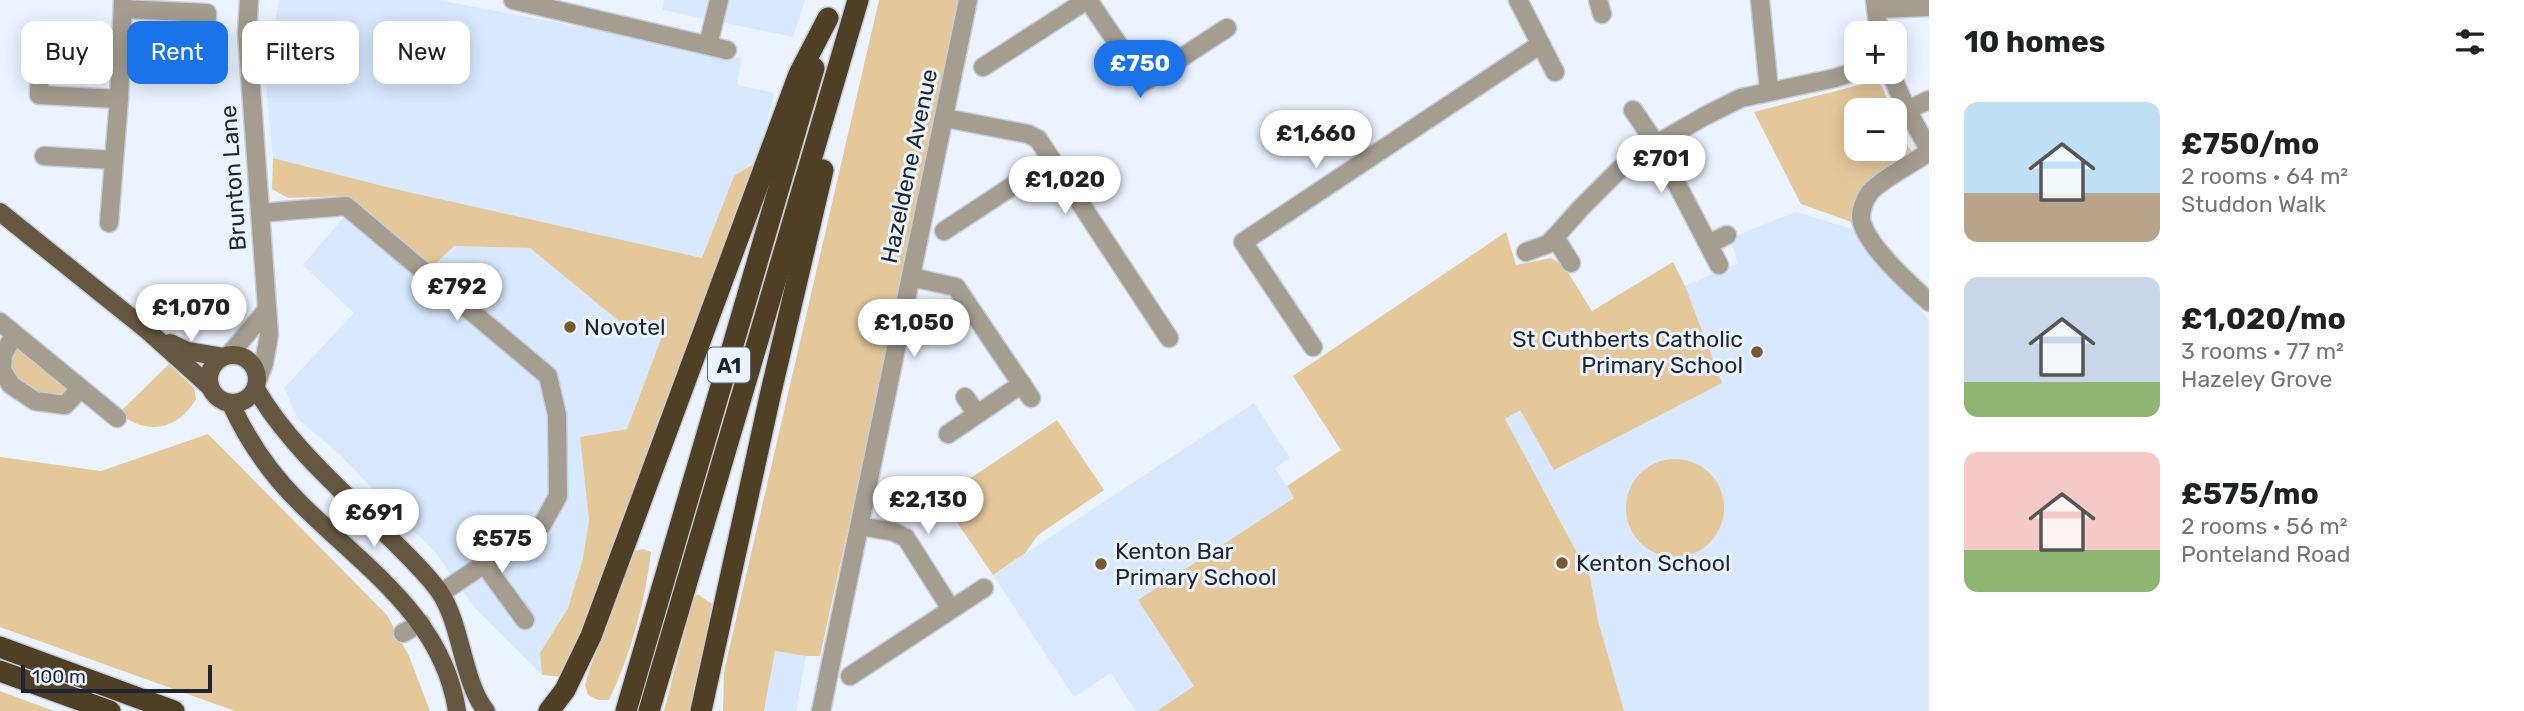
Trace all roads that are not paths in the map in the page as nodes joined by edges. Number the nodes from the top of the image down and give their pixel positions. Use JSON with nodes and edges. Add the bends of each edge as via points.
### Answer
{"nodes":[{"id":1,"x":249,"y":0,"type":"edge"},
{"id":2,"x":513,"y":0,"type":"edge"},
{"id":3,"x":719,"y":0,"type":"edge"},
{"id":4,"x":858,"y":0,"type":"edge"},
{"id":5,"x":968,"y":0,"type":"edge"},
{"id":6,"x":1087,"y":0,"type":"edge"},
{"id":7,"x":1518,"y":0,"type":"edge"},
{"id":8,"x":1760,"y":0,"type":"edge"},
{"id":9,"x":123,"y":5,"type":"edge"},
{"id":10,"x":1875,"y":5,"type":"edge"},
{"id":11,"x":1929,"y":7,"type":"edge"},
{"id":12,"x":831,"y":9,"type":"edge"},
{"id":13,"x":207,"y":21,"type":"edge"},
{"id":14,"x":852,"y":24,"type":"junction"},
{"id":15,"x":1227,"y":28,"type":"dead end"},
{"id":16,"x":1541,"y":44,"type":"junction"},
{"id":17,"x":708,"y":45,"type":"junction"},
{"id":18,"x":727,"y":50,"type":"dead end"},
{"id":19,"x":121,"y":61,"type":"junction"},
{"id":20,"x":983,"y":67,"type":"dead end"},
{"id":21,"x":1555,"y":72,"type":"dead end"},
{"id":22,"x":1844,"y":75,"type":"edge"},
{"id":23,"x":1769,"y":90,"type":"junction"},
{"id":24,"x":119,"y":99,"type":"junction"},
{"id":25,"x":1929,"y":100,"type":"edge"},
{"id":26,"x":1633,"y":110,"type":"dead end"},
{"id":27,"x":1907,"y":110,"type":"joint"},
{"id":28,"x":945,"y":118,"type":"junction"},
{"id":29,"x":1656,"y":144,"type":"junction"},
{"id":30,"x":1929,"y":151,"type":"edge"},
{"id":31,"x":44,"y":156,"type":"dead end"},
{"id":32,"x":113,"y":160,"type":"junction"},
{"id":33,"x":1052,"y":160,"type":"junction"},
{"id":34,"x":260,"y":213,"type":"junction"},
{"id":35,"x":4,"y":220,"type":"edge"},
{"id":36,"x":109,"y":223,"type":"dead end"},
{"id":37,"x":944,"y":231,"type":"dead end"},
{"id":38,"x":1727,"y":235,"type":"dead end"},
{"id":39,"x":1555,"y":237,"type":"junction"},
{"id":40,"x":1709,"y":244,"type":"junction"},
{"id":41,"x":1526,"y":252,"type":"dead end"},
{"id":42,"x":1571,"y":263,"type":"dead end"},
{"id":43,"x":1719,"y":265,"type":"dead end"},
{"id":44,"x":911,"y":277,"type":"junction"},
{"id":45,"x":1929,"y":302,"type":"edge"},
{"id":46,"x":266,"y":311,"type":"junction"},
{"id":47,"x":0,"y":322,"type":"edge"},
{"id":48,"x":148,"y":331,"type":"junction"},
{"id":49,"x":14,"y":335,"type":"junction"},
{"id":50,"x":1169,"y":338,"type":"dead end"},
{"id":51,"x":1312,"y":347,"type":"dead end"},
{"id":52,"x":226,"y":356,"type":"junction"},
{"id":53,"x":257,"y":384,"type":"junction"},
{"id":54,"x":209,"y":386,"type":"junction"},
{"id":55,"x":80,"y":389,"type":"junction"},
{"id":56,"x":965,"y":397,"type":"dead end"},
{"id":57,"x":231,"y":404,"type":"junction"},
{"id":58,"x":977,"y":414,"type":"junction"},
{"id":59,"x":117,"y":418,"type":"dead end"},
{"id":60,"x":948,"y":434,"type":"dead end"},
{"id":61,"x":860,"y":526,"type":"junction"},
{"id":62,"x":484,"y":564,"type":"junction"},
{"id":63,"x":984,"y":587,"type":"dead end"},
{"id":64,"x":441,"y":593,"type":"junction"},
{"id":65,"x":951,"y":609,"type":"junction"},
{"id":66,"x":525,"y":620,"type":"dead end"},
{"id":67,"x":421,"y":623,"type":"junction"},
{"id":68,"x":403,"y":633,"type":"dead end"},
{"id":69,"x":0,"y":647,"type":"edge"},
{"id":70,"x":711,"y":668,"type":"junction"},
{"id":71,"x":0,"y":671,"type":"edge"},
{"id":72,"x":850,"y":676,"type":"dead end"},
{"id":73,"x":110,"y":711,"type":"edge"},
{"id":74,"x":174,"y":711,"type":"edge"},
{"id":75,"x":457,"y":711,"type":"edge"},
{"id":76,"x":486,"y":711,"type":"edge"},
{"id":77,"x":550,"y":711,"type":"edge"},
{"id":78,"x":626,"y":711,"type":"edge"},
{"id":79,"x":649,"y":711,"type":"edge"},
{"id":80,"x":701,"y":711,"type":"edge"},
{"id":81,"x":710,"y":711,"type":"edge"},
{"id":82,"x":821,"y":711,"type":"edge"}],
"edges":[{"from":1,"to":34,"type":"street","name":"Brunton Lane","via":[[247,33]]},
{"from":2,"to":17,"type":"street"},
{"from":3,"to":17,"type":"street"},
{"from":4,"to":14,"type":"highway","number":"A1"},
{"from":5,"to":28,"type":"street","name":"Hazeldene Avenue"},
{"from":6,"to":15,"type":"street","via":[[1144,82]]},
{"from":6,"to":20,"type":"street"},
{"from":7,"to":16,"type":"street"},
{"from":8,"to":23,"type":"street"},
{"from":9,"to":13,"type":"street","via":[[207,13]]},
{"from":9,"to":19,"type":"street"},
{"from":10,"to":11,"type":"street"},
{"from":12,"to":77,"type":"highway","number":"A1","via":[[799,74],[591,636]]},
{"from":12,"to":78,"type":"highway","number":"A1"},
{"from":14,"to":70,"type":"highway","number":"A1","via":[[846,76]]},
{"from":14,"to":79,"type":"highway","number":"A1"},
{"from":16,"to":21,"type":"street"},
{"from":16,"to":51,"type":"street","via":[[1242,242]]},
{"from":17,"to":18,"type":"street"},
{"from":19,"to":24,"type":"street"},
{"from":19,"to":24,"type":"street","via":[[40,57],[38,95]]},
{"from":22,"to":23,"type":"street"},
{"from":23,"to":29,"type":"street","via":[[1741,98]]},
{"from":24,"to":32,"type":"street"},
{"from":25,"to":27,"type":"street"},
{"from":26,"to":29,"type":"street"},
{"from":27,"to":30,"type":"street"},
{"from":28,"to":33,"type":"street","via":[[1028,134],[1038,139]]},
{"from":28,"to":44,"type":"street","name":"Hazeldene Avenue"},
{"from":29,"to":39,"type":"street","via":[[1620,169]]},
{"from":29,"to":40,"type":"street"},
{"from":30,"to":45,"type":"street","via":[[1871,191],[1861,216],[1875,245]]},
{"from":31,"to":32,"type":"street"},
{"from":32,"to":36,"type":"street"},
{"from":33,"to":37,"type":"street"},
{"from":33,"to":50,"type":"street"},
{"from":34,"to":46,"type":"street","name":"Brunton Lane"},
{"from":34,"to":62,"type":"street","via":[[346,206],[548,376],[557,415],[558,496],[542,525]]},
{"from":35,"to":48,"type":"main road"},
{"from":38,"to":40,"type":"street"},
{"from":39,"to":41,"type":"street"},
{"from":39,"to":42,"type":"street"},
{"from":40,"to":43,"type":"street"},
{"from":44,"to":58,"type":"street","via":[[957,287],[1027,391]]},
{"from":44,"to":61,"type":"street","name":"Hazeldene Avenue"},
{"from":46,"to":52,"type":"street"},
{"from":46,"to":53,"type":"street","name":"Brunton Lane","via":[[269,335]]},
{"from":47,"to":49,"type":"street"},
{"from":48,"to":52,"type":"main road","via":[[187,351]]},
{"from":48,"to":54,"type":"main road"},
{"from":49,"to":55,"type":"street"},
{"from":49,"to":55,"type":"street","via":[[3,355],[2,370],[11,385],[34,401],[65,405]]},
{"from":52,"to":53,"type":"main road","via":[[247,358],[255,368]]},
{"from":52,"to":54,"type":"main road","via":[[214,364]]},
{"from":53,"to":57,"type":"main road","via":[[251,397]]},
{"from":53,"to":64,"type":"main road","via":[[273,417],[295,443]]},
{"from":54,"to":57,"type":"main road","via":[[221,401]]},
{"from":55,"to":59,"type":"street"},
{"from":56,"to":58,"type":"street"},
{"from":57,"to":67,"type":"main road","via":[[243,431],[296,500],[375,572]]},
{"from":58,"to":60,"type":"street"},
{"from":61,"to":65,"type":"street","via":[[906,538]]},
{"from":61,"to":82,"type":"street","name":"Hazeldene Avenue"},
{"from":62,"to":64,"type":"street"},
{"from":62,"to":66,"type":"street"},
{"from":63,"to":65,"type":"street"},
{"from":64,"to":76,"type":"main road"},
{"from":65,"to":72,"type":"street"},
{"from":67,"to":68,"type":"street"},
{"from":67,"to":75,"type":"main road","via":[[437,650]]},
{"from":69,"to":74,"type":"highway"},
{"from":70,"to":80,"type":"highway","number":"A1"},
{"from":70,"to":81,"type":"highway","number":"A1"},
{"from":71,"to":73,"type":"highway"}]}
